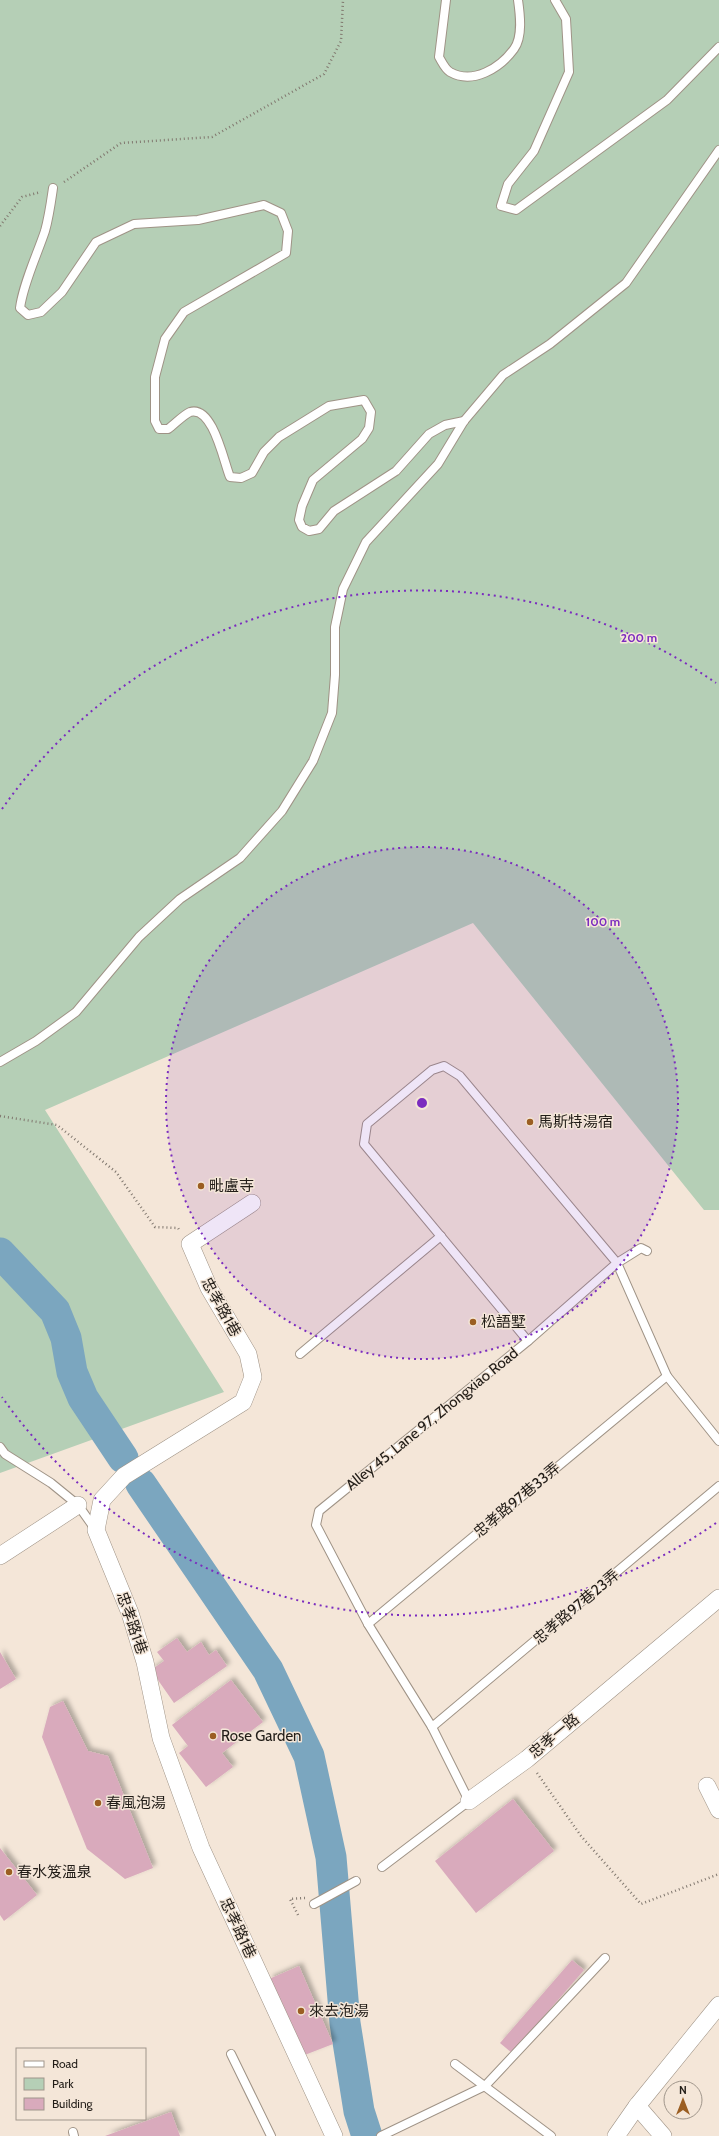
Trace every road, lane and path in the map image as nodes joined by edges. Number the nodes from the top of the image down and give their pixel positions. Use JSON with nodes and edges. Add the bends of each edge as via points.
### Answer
{"nodes":[{"id":1,"x":343,"y":0,"type":"edge"},
{"id":2,"x":446,"y":0,"type":"edge"},
{"id":3,"x":518,"y":0,"type":"edge"},
{"id":4,"x":555,"y":0,"type":"edge"},
{"id":5,"x":719,"y":47,"type":"edge"},
{"id":6,"x":719,"y":150,"type":"edge"},
{"id":7,"x":53,"y":188,"type":"junction"},
{"id":8,"x":0,"y":226,"type":"edge"},
{"id":9,"x":464,"y":421,"type":"junction"},
{"id":10,"x":0,"y":1062,"type":"edge"},
{"id":11,"x":0,"y":1116,"type":"edge"},
{"id":12,"x":252,"y":1203,"type":"dead end"},
{"id":13,"x":441,"y":1236,"type":"junction"},
{"id":14,"x":190,"y":1244,"type":"junction"},
{"id":15,"x":647,"y":1251,"type":"dead end"},
{"id":16,"x":617,"y":1263,"type":"junction"},
{"id":17,"x":528,"y":1341,"type":"junction"},
{"id":18,"x":300,"y":1354,"type":"dead end"},
{"id":19,"x":667,"y":1376,"type":"junction"},
{"id":20,"x":719,"y":1440,"type":"edge"},
{"id":21,"x":0,"y":1447,"type":"edge"},
{"id":22,"x":719,"y":1486,"type":"edge"},
{"id":23,"x":78,"y":1506,"type":"junction"},
{"id":24,"x":96,"y":1530,"type":"junction"},
{"id":25,"x":0,"y":1556,"type":"edge"},
{"id":26,"x":719,"y":1598,"type":"edge"},
{"id":27,"x":368,"y":1624,"type":"junction"},
{"id":28,"x":432,"y":1727,"type":"junction"},
{"id":29,"x":527,"y":1759,"type":"junction"},
{"id":30,"x":707,"y":1786,"type":"dead end"},
{"id":31,"x":469,"y":1801,"type":"junction"},
{"id":32,"x":719,"y":1810,"type":"edge"},
{"id":33,"x":382,"y":1867,"type":"dead end"},
{"id":34,"x":719,"y":1874,"type":"edge"},
{"id":35,"x":356,"y":1882,"type":"dead end"},
{"id":36,"x":314,"y":1904,"type":"joint"},
{"id":37,"x":298,"y":1915,"type":"dead end"},
{"id":38,"x":605,"y":1958,"type":"dead end"},
{"id":39,"x":719,"y":2005,"type":"edge"},
{"id":40,"x":231,"y":2054,"type":"dead end"},
{"id":41,"x":455,"y":2064,"type":"dead end"},
{"id":42,"x":485,"y":2086,"type":"junction"},
{"id":43,"x":637,"y":2106,"type":"junction"},
{"id":44,"x":383,"y":2135,"type":"edge"},
{"id":45,"x":271,"y":2136,"type":"edge"},
{"id":46,"x":334,"y":2136,"type":"edge"},
{"id":47,"x":551,"y":2136,"type":"edge"},
{"id":48,"x":616,"y":2136,"type":"edge"},
{"id":49,"x":663,"y":2136,"type":"edge"}],
"edges":[{"from":1,"to":7,"type":"path","via":[[341,41],[324,74],[212,137],[121,143],[75,176]]},
{"from":2,"to":3,"type":"lane","via":[[438,57],[449,72],[469,78],[491,70],[515,48],[521,24]]},
{"from":4,"to":5,"type":"lane","via":[[566,19],[569,72],[534,151],[508,184],[501,206],[516,210],[667,100]]},
{"from":6,"to":9,"type":"lane","via":[[626,283],[550,344],[503,375]]},
{"from":7,"to":8,"type":"path","via":[[22,197]]},
{"from":7,"to":9,"type":"lane","via":[[45,229],[22,294],[20,308],[28,315],[41,312],[62,292],[96,242],[134,224],[198,220],[264,204],[282,213],[288,231],[286,253],[184,312],[165,339],[155,377],[155,421],[159,429],[168,429],[190,412],[198,412],[206,418],[216,433],[230,477],[241,478],[252,473],[264,452],[279,437],[329,406],[364,400],[371,412],[369,428],[362,439],[313,480],[302,506],[299,520],[302,527],[309,530],[319,529],[334,511],[396,471],[429,434],[445,425]]},
{"from":9,"to":10,"type":"lane","via":[[438,464],[366,542],[343,589],[335,627],[332,713],[313,761],[282,811],[240,858],[180,899],[139,937],[76,1012],[36,1041]]},
{"from":11,"to":14,"type":"path","via":[[57,1125],[116,1172],[155,1227],[178,1228]]},
{"from":12,"to":14,"type":"street"},
{"from":13,"to":16,"type":"lane","via":[[364,1144],[367,1124],[432,1070],[444,1066],[460,1076]]},
{"from":13,"to":17,"type":"lane"},
{"from":13,"to":18,"type":"lane"},
{"from":14,"to":24,"type":"street","name":"忠孝路1巷","via":[[209,1288],[248,1354],[253,1376],[243,1402],[124,1476],[102,1500]]},
{"from":15,"to":16,"type":"lane","name":"Alley 45, Lane 97, Zhongxiao Road","via":[[642,1248]]},
{"from":16,"to":17,"type":"lane","name":"Alley 45, Lane 97, Zhongxiao Road"},
{"from":16,"to":19,"type":"lane"},
{"from":17,"to":27,"type":"lane","name":"Alley 45, Lane 97, Zhongxiao Road","via":[[319,1511],[316,1525]]},
{"from":19,"to":20,"type":"lane"},
{"from":19,"to":27,"type":"lane","name":"忠孝路97巷33弄"},
{"from":21,"to":23,"type":"lane","via":[[5,1454],[51,1483]]},
{"from":22,"to":28,"type":"lane","name":"忠孝路97巷23弄"},
{"from":23,"to":24,"type":"lane"},
{"from":23,"to":25,"type":"street"},
{"from":24,"to":46,"type":"street","name":"忠孝路1巷","via":[[130,1613],[145,1662],[161,1738],[201,1848]]},
{"from":26,"to":29,"type":"street","name":"忠孝一路"},
{"from":27,"to":28,"type":"lane"},
{"from":28,"to":31,"type":"lane"},
{"from":29,"to":31,"type":"street","name":"忠孝一路"},
{"from":29,"to":34,"type":"path","via":[[581,1836],[641,1904]]},
{"from":30,"to":32,"type":"street"},
{"from":31,"to":33,"type":"lane","name":"忠孝一路"},
{"from":35,"to":36,"type":"lane"},
{"from":36,"to":37,"type":"path","via":[[303,1896],[290,1899]]},
{"from":38,"to":42,"type":"lane"},
{"from":39,"to":43,"type":"street"},
{"from":40,"to":45,"type":"lane"},
{"from":41,"to":42,"type":"lane"},
{"from":42,"to":44,"type":"lane"},
{"from":42,"to":47,"type":"lane"},
{"from":43,"to":48,"type":"street"},
{"from":43,"to":49,"type":"street"}]}
